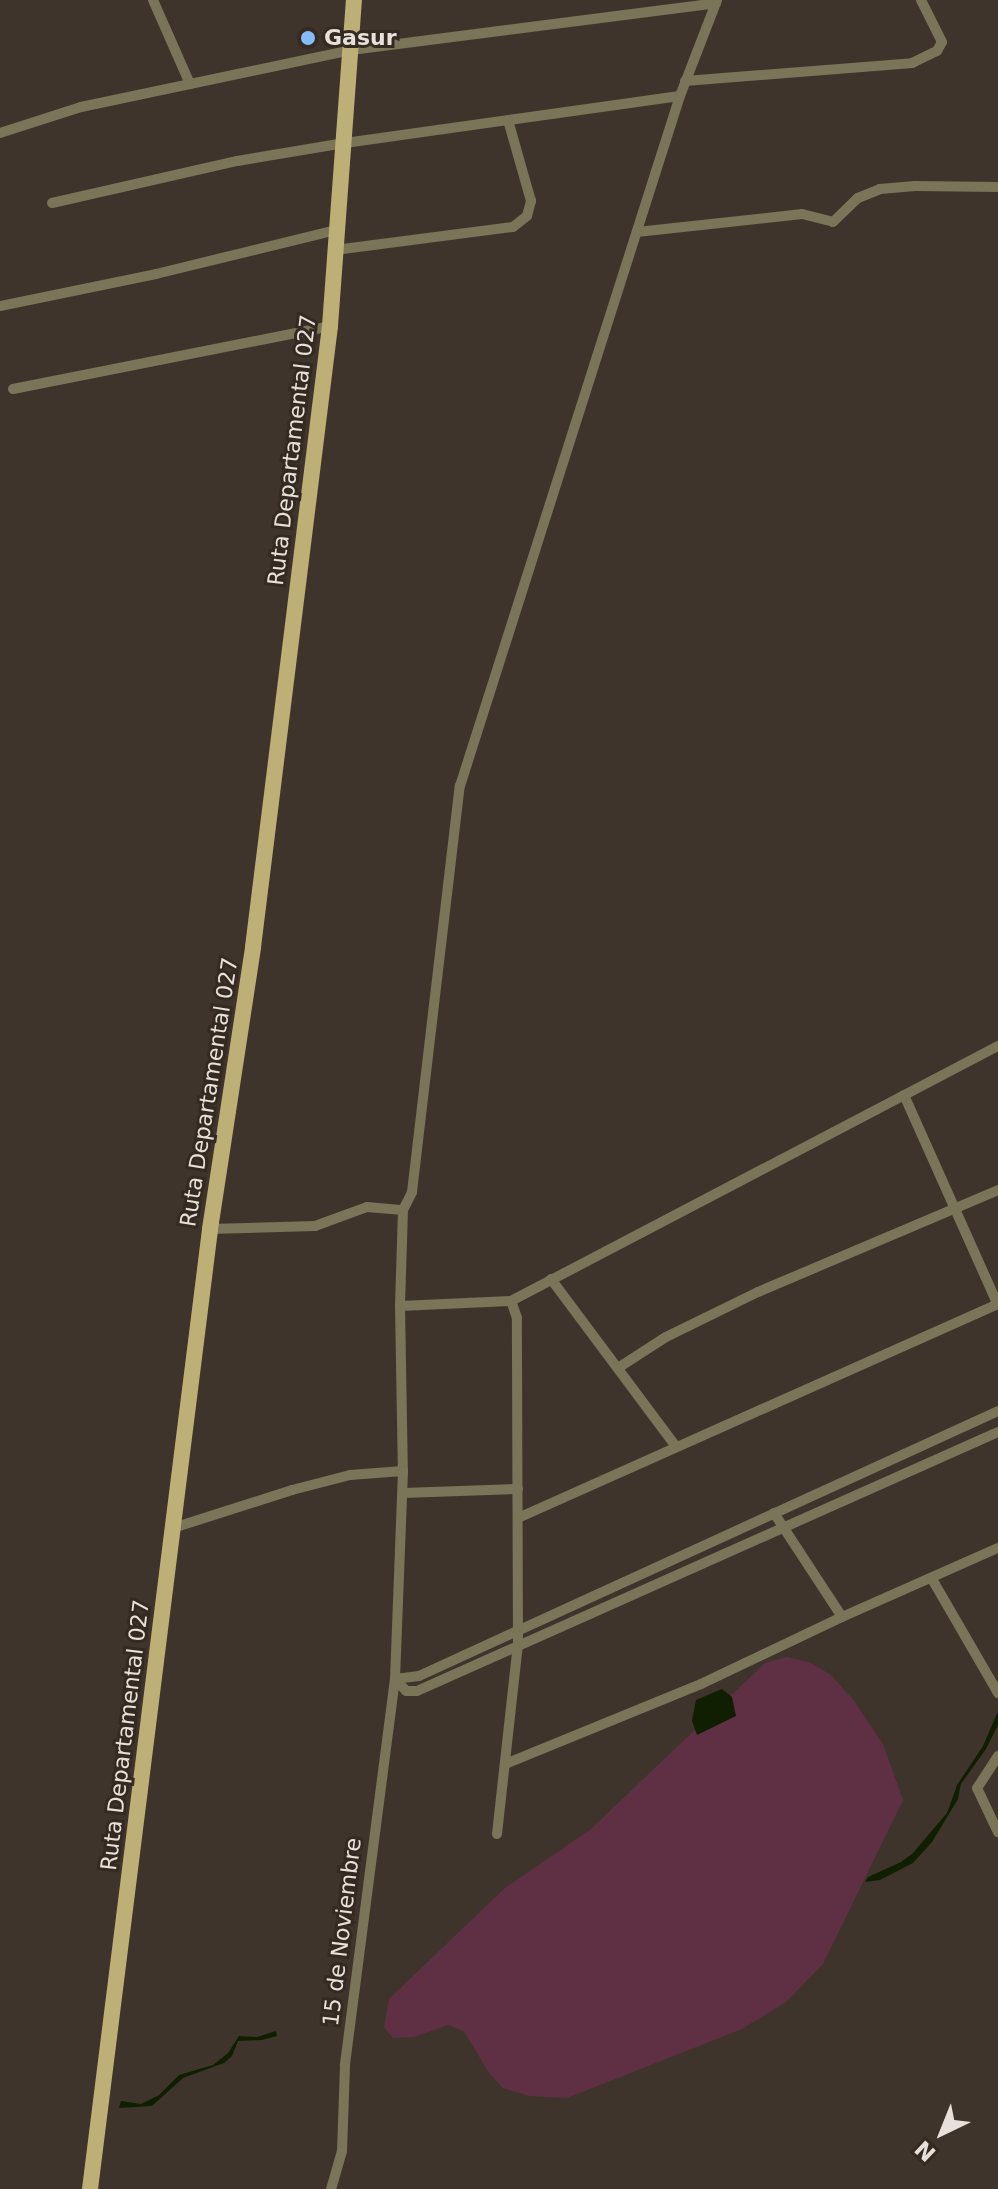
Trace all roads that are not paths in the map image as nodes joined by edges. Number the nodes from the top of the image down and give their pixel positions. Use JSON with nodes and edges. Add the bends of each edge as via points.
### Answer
{"nodes":[{"id":1,"x":153,"y":0,"type":"edge"},
{"id":2,"x":354,"y":0,"type":"edge"},
{"id":3,"x":921,"y":0,"type":"edge"},
{"id":4,"x":716,"y":1,"type":"edge"},
{"id":5,"x":351,"y":50,"type":"junction"},
{"id":6,"x":685,"y":81,"type":"junction"},
{"id":7,"x":190,"y":84,"type":"junction"},
{"id":8,"x":680,"y":96,"type":"junction"},
{"id":9,"x":508,"y":120,"type":"junction"},
{"id":10,"x":0,"y":133,"type":"edge"},
{"id":11,"x":345,"y":143,"type":"junction"},
{"id":12,"x":998,"y":187,"type":"edge"},
{"id":13,"x":52,"y":203,"type":"dead end"},
{"id":14,"x":336,"y":230,"type":"junction"},
{"id":15,"x":637,"y":232,"type":"junction"},
{"id":16,"x":335,"y":250,"type":"junction"},
{"id":17,"x":0,"y":306,"type":"edge"},
{"id":18,"x":330,"y":326,"type":"junction"},
{"id":19,"x":13,"y":389,"type":"dead end"},
{"id":20,"x":998,"y":1046,"type":"edge"},
{"id":21,"x":904,"y":1095,"type":"junction"},
{"id":22,"x":998,"y":1190,"type":"edge"},
{"id":23,"x":403,"y":1210,"type":"junction"},
{"id":24,"x":956,"y":1210,"type":"junction"},
{"id":25,"x":210,"y":1229,"type":"junction"},
{"id":26,"x":551,"y":1279,"type":"junction"},
{"id":27,"x":511,"y":1301,"type":"junction"},
{"id":28,"x":998,"y":1304,"type":"edge"},
{"id":29,"x":400,"y":1306,"type":"junction"},
{"id":30,"x":618,"y":1368,"type":"junction"},
{"id":31,"x":998,"y":1411,"type":"edge"},
{"id":32,"x":998,"y":1432,"type":"edge"},
{"id":33,"x":676,"y":1447,"type":"junction"},
{"id":34,"x":403,"y":1471,"type":"junction"},
{"id":35,"x":518,"y":1489,"type":"junction"},
{"id":36,"x":403,"y":1493,"type":"junction"},
{"id":37,"x":774,"y":1513,"type":"junction"},
{"id":38,"x":518,"y":1518,"type":"junction"},
{"id":39,"x":780,"y":1527,"type":"junction"},
{"id":40,"x":173,"y":1528,"type":"junction"},
{"id":41,"x":998,"y":1548,"type":"edge"},
{"id":42,"x":932,"y":1579,"type":"junction"},
{"id":43,"x":842,"y":1617,"type":"junction"},
{"id":44,"x":518,"y":1630,"type":"junction"},
{"id":45,"x":518,"y":1644,"type":"junction"},
{"id":46,"x":395,"y":1679,"type":"junction"},
{"id":47,"x":998,"y":1693,"type":"edge"},
{"id":48,"x":998,"y":1756,"type":"edge"},
{"id":49,"x":505,"y":1764,"type":"junction"},
{"id":50,"x":994,"y":1769,"type":"edge"},
{"id":51,"x":998,"y":1832,"type":"edge"},
{"id":52,"x":497,"y":1834,"type":"dead end"},
{"id":53,"x":90,"y":2189,"type":"edge"},
{"id":54,"x":331,"y":2189,"type":"edge"}],
"edges":[{"from":1,"to":7,"type":"street"},
{"from":2,"to":5,"type":"main road","name":"Ruta Departamental 027"},
{"from":3,"to":6,"type":"street","via":[[942,47],[912,63]]},
{"from":4,"to":5,"type":"street"},
{"from":4,"to":6,"type":"street","name":"15 de Noviembre"},
{"from":5,"to":7,"type":"street"},
{"from":5,"to":11,"type":"main road","name":"Ruta Departamental 027"},
{"from":6,"to":8,"type":"street","name":"15 de Noviembre"},
{"from":7,"to":10,"type":"street","via":[[81,107]]},
{"from":8,"to":9,"type":"street"},
{"from":8,"to":15,"type":"street","name":"15 de Noviembre"},
{"from":9,"to":11,"type":"street"},
{"from":9,"to":16,"type":"street","via":[[531,201],[527,216],[513,227]]},
{"from":11,"to":13,"type":"street","via":[[237,161]]},
{"from":11,"to":14,"type":"main road","name":"Ruta Departamental 027"},
{"from":12,"to":15,"type":"street","via":[[880,189],[858,198],[833,222],[802,214]]},
{"from":14,"to":16,"type":"main road","name":"Ruta Departamental 027"},
{"from":14,"to":17,"type":"street"},
{"from":15,"to":23,"type":"street","name":"15 de Noviembre","via":[[460,786],[412,1192]]},
{"from":16,"to":18,"type":"main road","name":"Ruta Departamental 027"},
{"from":18,"to":19,"type":"street"},
{"from":18,"to":25,"type":"main road","name":"Ruta Departamental 027","via":[[253,947]]},
{"from":20,"to":21,"type":"street"},
{"from":21,"to":24,"type":"street"},
{"from":21,"to":26,"type":"street"},
{"from":22,"to":24,"type":"street"},
{"from":23,"to":25,"type":"street","via":[[367,1207],[315,1226]]},
{"from":23,"to":29,"type":"street","name":"15 de Noviembre"},
{"from":24,"to":28,"type":"street"},
{"from":24,"to":30,"type":"street","via":[[758,1292],[666,1337]]},
{"from":25,"to":40,"type":"main road","name":"Ruta Departamental 027"},
{"from":26,"to":27,"type":"street"},
{"from":26,"to":30,"type":"street"},
{"from":27,"to":29,"type":"street"},
{"from":27,"to":35,"type":"street","via":[[517,1318]]},
{"from":28,"to":33,"type":"street"},
{"from":29,"to":34,"type":"street","name":"15 de Noviembre"},
{"from":30,"to":33,"type":"street"},
{"from":31,"to":37,"type":"street"},
{"from":32,"to":39,"type":"street"},
{"from":33,"to":38,"type":"street"},
{"from":34,"to":36,"type":"street","name":"15 de Noviembre"},
{"from":34,"to":40,"type":"street","via":[[350,1475]]},
{"from":35,"to":36,"type":"street"},
{"from":35,"to":38,"type":"street"},
{"from":36,"to":46,"type":"street","name":"15 de Noviembre"},
{"from":37,"to":39,"type":"street"},
{"from":37,"to":44,"type":"street"},
{"from":38,"to":44,"type":"street"},
{"from":39,"to":43,"type":"street"},
{"from":39,"to":45,"type":"street"},
{"from":40,"to":53,"type":"main road","name":"Ruta Departamental 027"},
{"from":41,"to":42,"type":"street"},
{"from":42,"to":43,"type":"street"},
{"from":42,"to":47,"type":"street"},
{"from":43,"to":49,"type":"street","via":[[701,1684]]},
{"from":44,"to":45,"type":"street"},
{"from":44,"to":46,"type":"street","via":[[419,1676]]},
{"from":45,"to":46,"type":"street","via":[[417,1691],[406,1691]]},
{"from":45,"to":49,"type":"street"},
{"from":46,"to":54,"type":"street","name":"15 de Noviembre","via":[[345,2066],[342,2151]]},
{"from":48,"to":50,"type":"street"},
{"from":49,"to":52,"type":"street"},
{"from":50,"to":51,"type":"street","via":[[980,1779],[977,1793]]}]}
